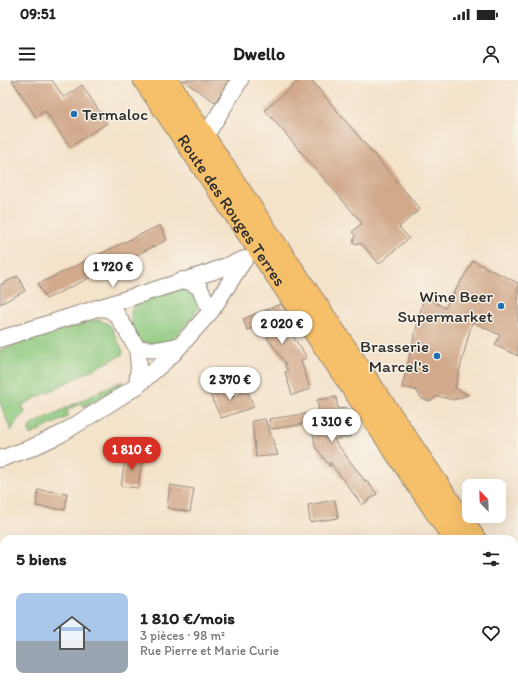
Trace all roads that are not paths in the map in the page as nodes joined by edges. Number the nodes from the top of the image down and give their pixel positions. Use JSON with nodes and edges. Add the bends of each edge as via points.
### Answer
{"nodes":[{"id":1,"x":144,"y":80,"type":"edge"},
{"id":2,"x":167,"y":80,"type":"edge"},
{"id":3,"x":240,"y":80,"type":"edge"},
{"id":4,"x":204,"y":137,"type":"junction"},
{"id":5,"x":259,"y":250,"type":"junction"},
{"id":6,"x":183,"y":280,"type":"junction"},
{"id":7,"x":137,"y":295,"type":"junction"},
{"id":8,"x":97,"y":308,"type":"junction"},
{"id":9,"x":211,"y":312,"type":"junction"},
{"id":10,"x":126,"y":328,"type":"junction"},
{"id":11,"x":0,"y":339,"type":"edge"},
{"id":12,"x":182,"y":344,"type":"junction"},
{"id":13,"x":137,"y":348,"type":"junction"},
{"id":14,"x":137,"y":386,"type":"junction"},
{"id":15,"x":0,"y":460,"type":"edge"},
{"id":16,"x":451,"y":535,"type":"edge"},
{"id":17,"x":472,"y":535,"type":"edge"}],
"edges":[{"from":1,"to":5,"type":"main road","name":"Route des Rouges Terres"},
{"from":2,"to":4,"type":"main road","name":"Route des Rouges Terres"},
{"from":3,"to":4,"type":"street"},
{"from":4,"to":5,"type":"main road","name":"Route des Rouges Terres"},
{"from":5,"to":6,"type":"street","via":[[211,272]]},
{"from":5,"to":9,"type":"street"},
{"from":5,"to":16,"type":"main road","name":"Route des Rouges Terres"},
{"from":5,"to":17,"type":"main road","name":"Route des Rouges Terres"},
{"from":6,"to":7,"type":"street"},
{"from":6,"to":9,"type":"street","via":[[199,287]]},
{"from":7,"to":8,"type":"street"},
{"from":7,"to":10,"type":"street","via":[[126,313]]},
{"from":8,"to":10,"type":"street","via":[[108,309],[117,315]]},
{"from":8,"to":11,"type":"street"},
{"from":9,"to":12,"type":"street"},
{"from":10,"to":13,"type":"street"},
{"from":12,"to":13,"type":"street","via":[[159,350]]},
{"from":12,"to":14,"type":"street"},
{"from":13,"to":14,"type":"street"},
{"from":14,"to":15,"type":"street","via":[[61,434]]}]}
